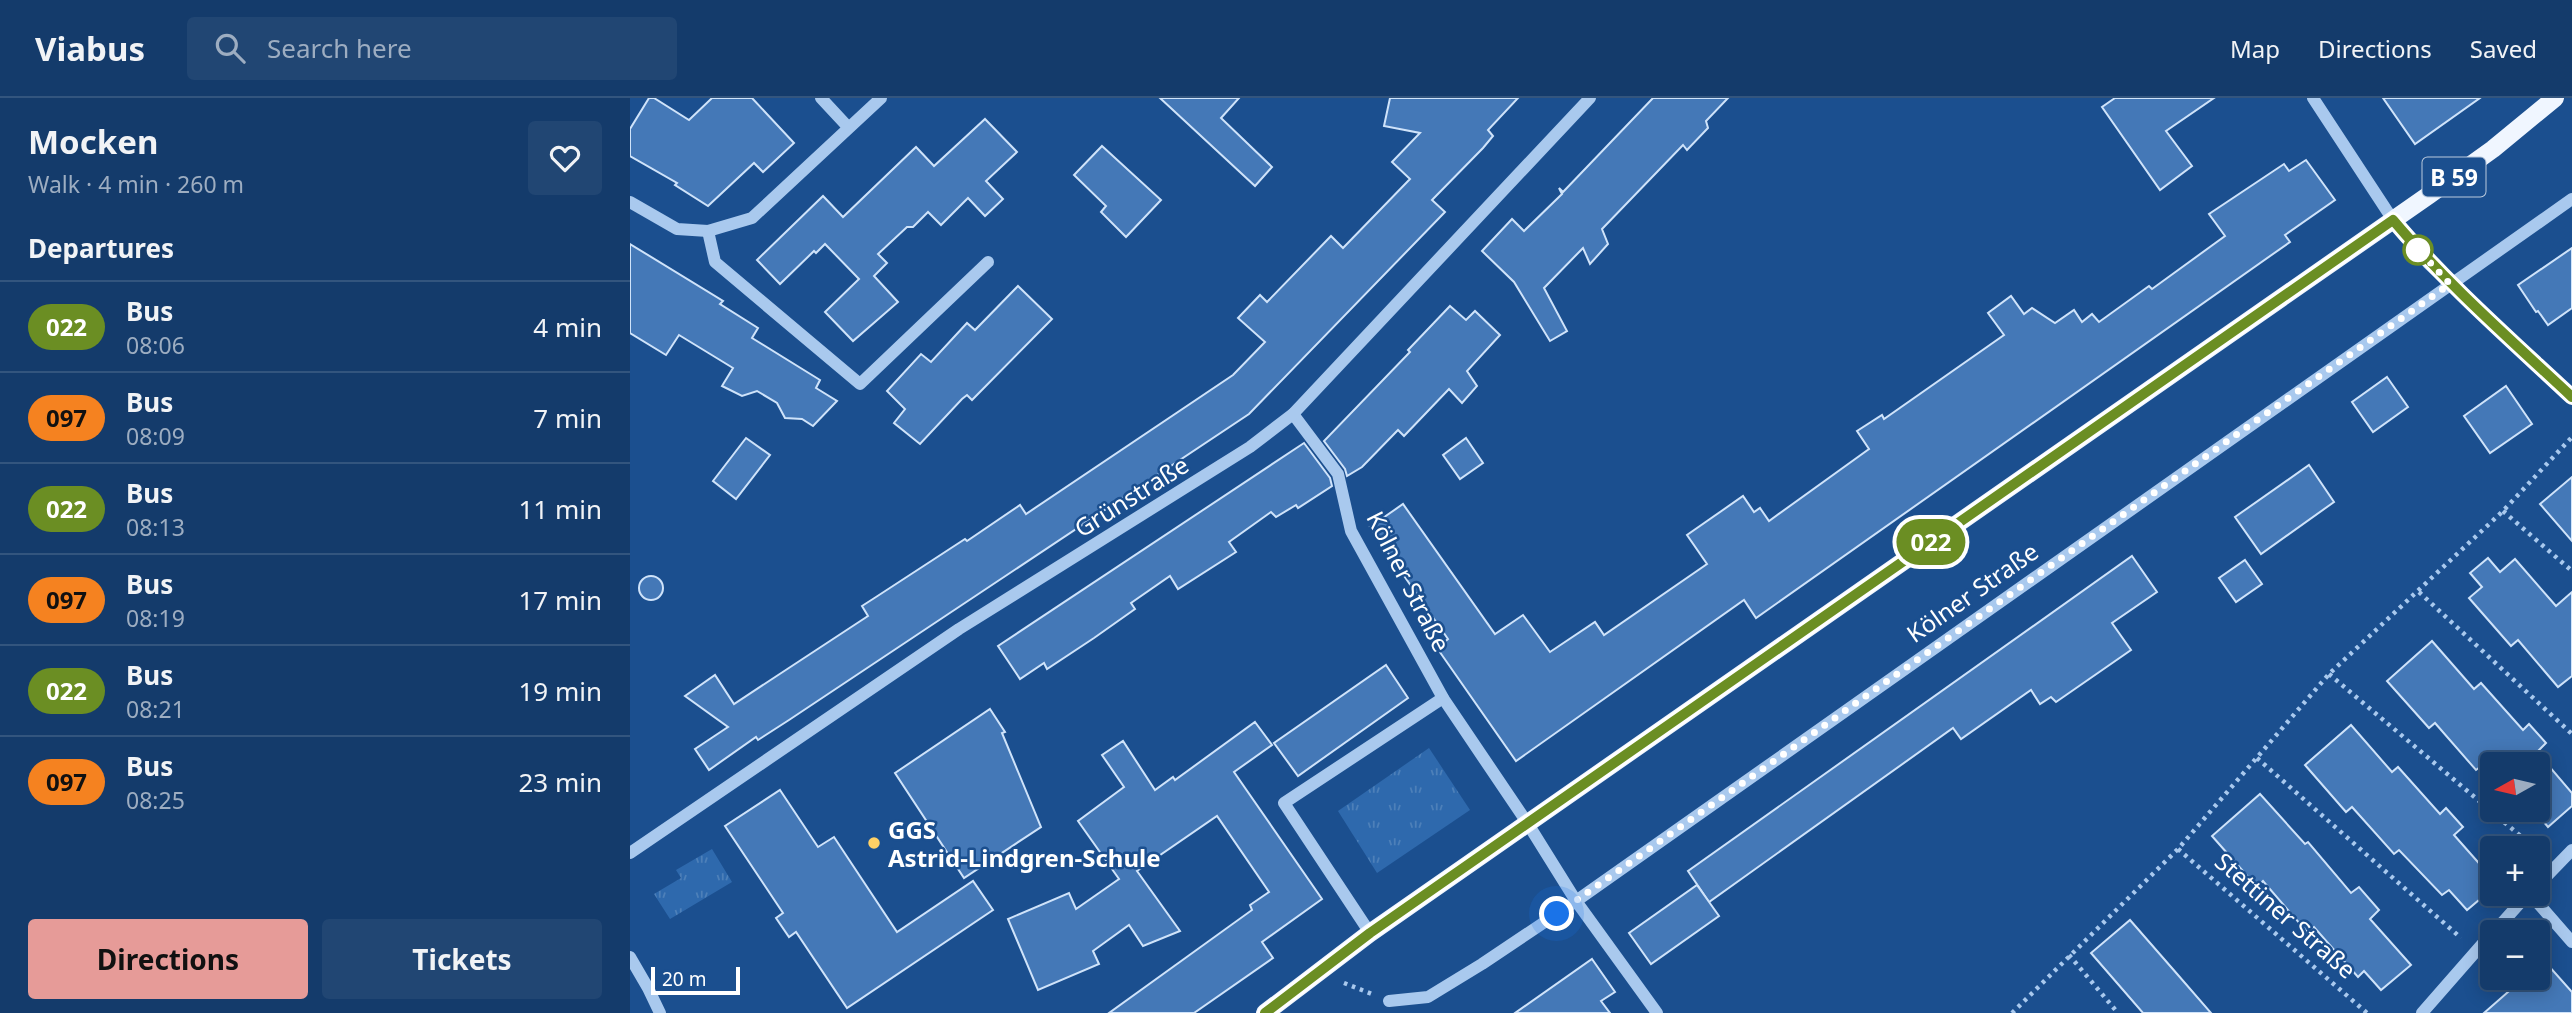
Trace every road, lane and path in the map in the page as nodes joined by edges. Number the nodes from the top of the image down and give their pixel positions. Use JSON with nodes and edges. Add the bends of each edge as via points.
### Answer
{"nodes":[{"id":1,"x":821,"y":98,"type":"edge"},
{"id":2,"x":881,"y":98,"type":"edge"},
{"id":3,"x":1590,"y":98,"type":"edge"},
{"id":4,"x":2313,"y":98,"type":"edge"},
{"id":5,"x":2555,"y":98,"type":"edge"},
{"id":6,"x":848,"y":127,"type":"junction"},
{"id":7,"x":2572,"y":199,"type":"edge"},
{"id":8,"x":630,"y":202,"type":"edge"},
{"id":9,"x":2393,"y":220,"type":"junction"},
{"id":10,"x":708,"y":231,"type":"junction"},
{"id":11,"x":988,"y":262,"type":"dead end"},
{"id":12,"x":2450,"y":284,"type":"junction"},
{"id":13,"x":2572,"y":397,"type":"edge"},
{"id":14,"x":1293,"y":414,"type":"junction"},
{"id":15,"x":2572,"y":437,"type":"edge"},
{"id":16,"x":2503,"y":511,"type":"junction"},
{"id":17,"x":2572,"y":572,"type":"edge"},
{"id":18,"x":2419,"y":592,"type":"junction"},
{"id":19,"x":2329,"y":674,"type":"junction"},
{"id":20,"x":1443,"y":698,"type":"junction"},
{"id":21,"x":2572,"y":734,"type":"edge"},
{"id":22,"x":2257,"y":758,"type":"junction"},
{"id":23,"x":1528,"y":824,"type":"junction"},
{"id":24,"x":2521,"y":836,"type":"edge"},
{"id":25,"x":2178,"y":849,"type":"junction"},
{"id":26,"x":2572,"y":850,"type":"edge"},
{"id":27,"x":630,"y":853,"type":"edge"},
{"id":28,"x":2550,"y":873,"type":"edge"},
{"id":29,"x":1576,"y":901,"type":"junction"},
{"id":30,"x":2518,"y":906,"type":"edge"},
{"id":31,"x":2540,"y":906,"type":"edge"},
{"id":32,"x":2504,"y":920,"type":"edge"},
{"id":33,"x":1370,"y":933,"type":"junction"},
{"id":34,"x":2572,"y":942,"type":"edge"},
{"id":35,"x":2480,"y":946,"type":"edge"},
{"id":36,"x":2476,"y":951,"type":"junction"},
{"id":37,"x":2068,"y":955,"type":"junction"},
{"id":38,"x":630,"y":957,"type":"edge"},
{"id":39,"x":1317,"y":973,"type":"junction"},
{"id":40,"x":1389,"y":1001,"type":"joint"},
{"id":41,"x":660,"y":1013,"type":"edge"},
{"id":42,"x":1265,"y":1013,"type":"edge"},
{"id":43,"x":1657,"y":1013,"type":"edge"},
{"id":44,"x":2012,"y":1013,"type":"edge"},
{"id":45,"x":2118,"y":1013,"type":"edge"},
{"id":46,"x":2367,"y":1013,"type":"edge"},
{"id":47,"x":2422,"y":1013,"type":"edge"}],
"edges":[{"from":1,"to":6,"type":"street"},
{"from":2,"to":6,"type":"street"},
{"from":3,"to":14,"type":"street","name":"Grünstraße"},
{"from":4,"to":9,"type":"street"},
{"from":5,"to":9,"type":"main road","number":"B 59"},
{"from":6,"to":10,"type":"street","via":[[752,218]]},
{"from":7,"to":12,"type":"street","name":"Kölner Straße"},
{"from":8,"to":10,"type":"street","via":[[677,229]]},
{"from":9,"to":12,"type":"street"},
{"from":9,"to":23,"type":"main road","number":"B 59"},
{"from":10,"to":11,"type":"street","via":[[715,262],[860,384]]},
{"from":12,"to":13,"type":"street"},
{"from":12,"to":29,"type":"street","name":"Kölner Straße"},
{"from":14,"to":20,"type":"street","name":"Kölner Straße","via":[[1338,474],[1352,530]]},
{"from":14,"to":27,"type":"street","name":"Grünstraße","via":[[1250,447],[959,629]]},
{"from":15,"to":16,"type":"path"},
{"from":16,"to":17,"type":"path"},
{"from":16,"to":18,"type":"path"},
{"from":18,"to":19,"type":"path"},
{"from":18,"to":21,"type":"path"},
{"from":19,"to":22,"type":"path"},
{"from":19,"to":24,"type":"path"},
{"from":20,"to":23,"type":"street","name":"Kölner Straße"},
{"from":20,"to":33,"type":"street","via":[[1284,803]]},
{"from":22,"to":25,"type":"path"},
{"from":22,"to":36,"type":"path"},
{"from":23,"to":29,"type":"street","name":"Kölner Straße"},
{"from":23,"to":33,"type":"main road","number":"B 59"},
{"from":25,"to":37,"type":"path"},
{"from":25,"to":46,"type":"path","name":"Stettiner Straße"},
{"from":26,"to":28,"type":"street"},
{"from":29,"to":40,"type":"street","name":"Kölner Straße","via":[[1428,996]]},
{"from":29,"to":43,"type":"street","name":"Kölner Straße"},
{"from":30,"to":32,"type":"street"},
{"from":31,"to":34,"type":"street"},
{"from":33,"to":39,"type":"main road","number":"B 59"},
{"from":35,"to":36,"type":"street"},
{"from":36,"to":47,"type":"street"},
{"from":37,"to":44,"type":"path"},
{"from":37,"to":45,"type":"path"},
{"from":38,"to":41,"type":"street"},
{"from":39,"to":40,"type":"path"},
{"from":39,"to":42,"type":"main road","number":"B 59"}]}
